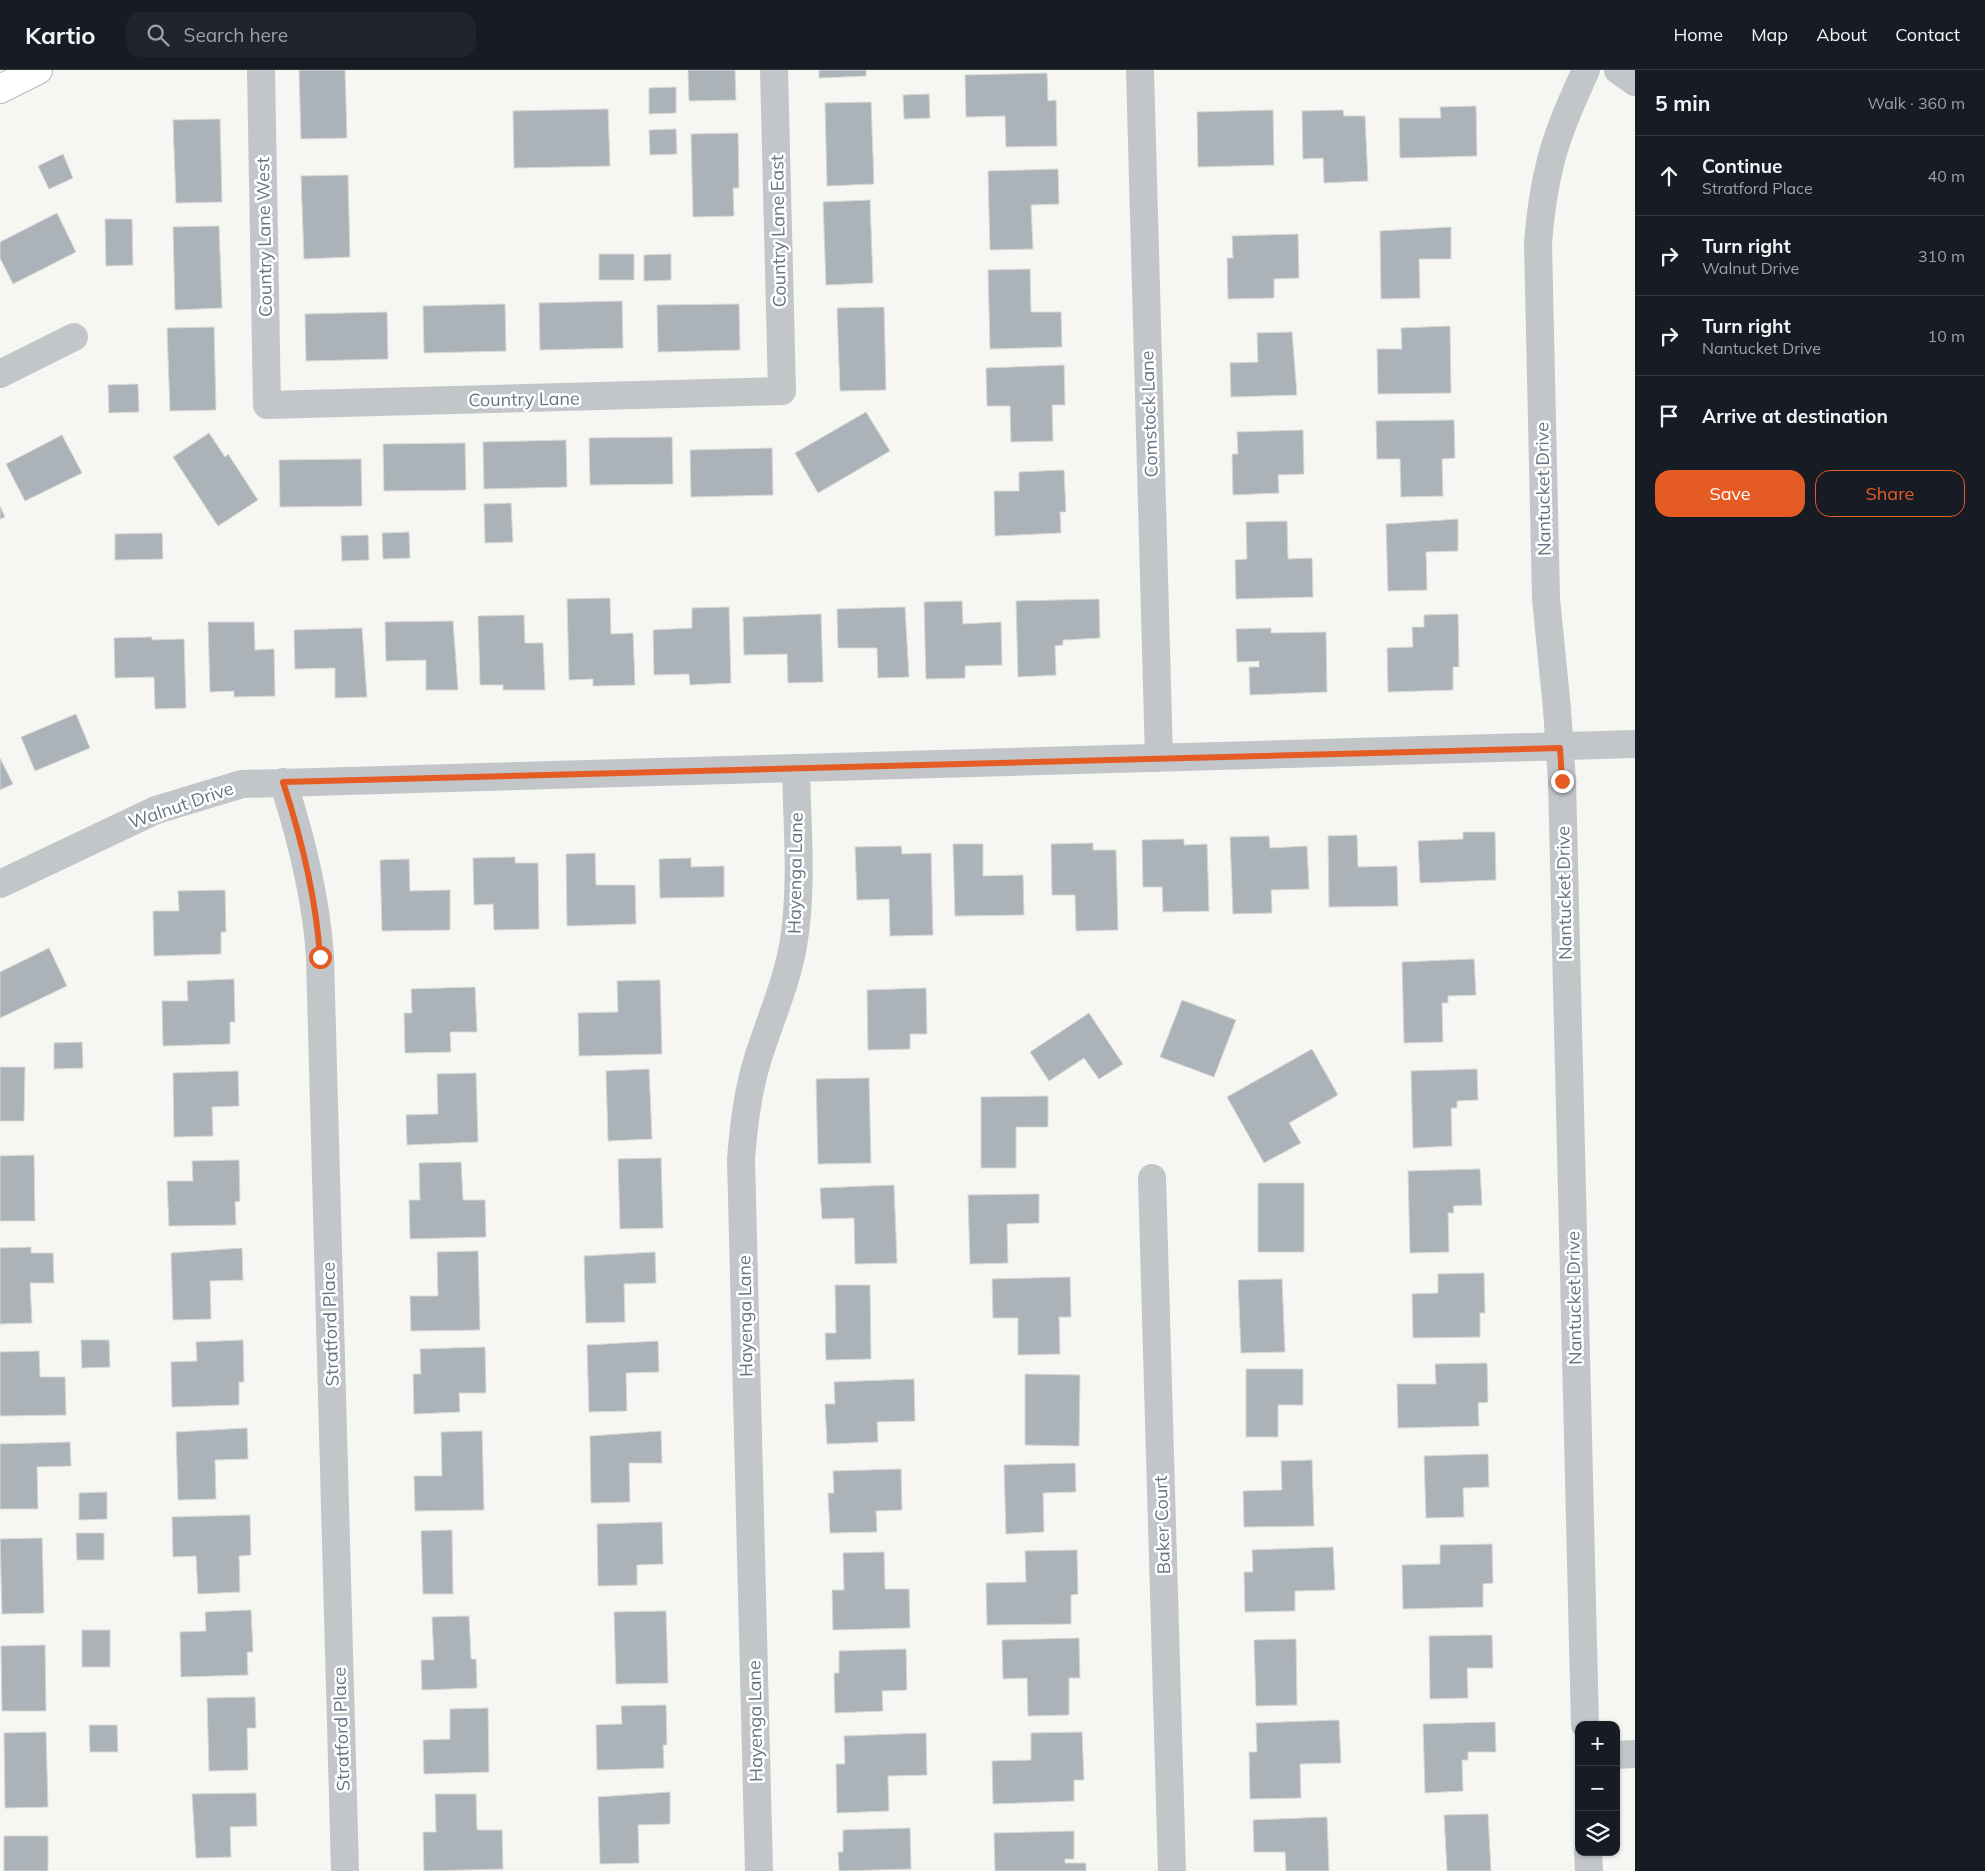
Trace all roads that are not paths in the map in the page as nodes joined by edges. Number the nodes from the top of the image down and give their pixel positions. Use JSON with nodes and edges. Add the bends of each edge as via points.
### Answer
{"nodes":[{"id":1,"x":38,"y":70,"type":"edge"},
{"id":2,"x":261,"y":70,"type":"edge"},
{"id":3,"x":774,"y":70,"type":"edge"},
{"id":4,"x":1140,"y":70,"type":"edge"},
{"id":5,"x":1586,"y":70,"type":"edge"},
{"id":6,"x":1618,"y":70,"type":"edge"},
{"id":7,"x":1635,"y":82,"type":"edge"},
{"id":8,"x":0,"y":89,"type":"edge"},
{"id":9,"x":74,"y":337,"type":"dead end"},
{"id":10,"x":0,"y":374,"type":"edge"},
{"id":11,"x":782,"y":392,"type":"joint"},
{"id":12,"x":267,"y":405,"type":"joint"},
{"id":13,"x":1635,"y":744,"type":"edge"},
{"id":14,"x":1560,"y":748,"type":"junction"},
{"id":15,"x":1159,"y":758,"type":"junction"},
{"id":16,"x":796,"y":768,"type":"junction"},
{"id":17,"x":283,"y":782,"type":"junction"},
{"id":18,"x":0,"y":884,"type":"edge"},
{"id":19,"x":1152,"y":1178,"type":"dead end"},
{"id":20,"x":1585,"y":1721,"type":"edge"},
{"id":21,"x":1635,"y":1754,"type":"edge"},
{"id":22,"x":1620,"y":1755,"type":"edge"},
{"id":23,"x":1588,"y":1856,"type":"edge"},
{"id":24,"x":345,"y":1871,"type":"edge"},
{"id":25,"x":759,"y":1871,"type":"edge"},
{"id":26,"x":1172,"y":1871,"type":"edge"},
{"id":27,"x":1589,"y":1871,"type":"edge"}],
"edges":[{"from":1,"to":8,"type":"main road"},
{"from":2,"to":12,"type":"street","name":"Country Lane West"},
{"from":3,"to":11,"type":"street","name":"Country Lane East"},
{"from":4,"to":15,"type":"street","name":"Comstock Lane"},
{"from":5,"to":14,"type":"street","name":"Nantucket Drive","via":[[1551,159],[1538,244],[1546,599]]},
{"from":6,"to":7,"type":"street"},
{"from":9,"to":10,"type":"street"},
{"from":11,"to":12,"type":"street","name":"Country Lane"},
{"from":13,"to":14,"type":"street","name":"Walnut Drive"},
{"from":14,"to":15,"type":"street","name":"Walnut Drive"},
{"from":14,"to":20,"type":"street","name":"Nantucket Drive"},
{"from":15,"to":16,"type":"street","name":"Walnut Drive"},
{"from":16,"to":17,"type":"street","name":"Walnut Drive"},
{"from":16,"to":25,"type":"street","name":"Hayenga Lane","via":[[798,890],[793,946],[781,995],[752,1080],[744,1118],[741,1159]]},
{"from":17,"to":18,"type":"street","name":"Walnut Drive","via":[[242,784],[156,810]]},
{"from":17,"to":24,"type":"street","name":"Stratford Place","via":[[313,890],[320,957]]},
{"from":19,"to":26,"type":"street","name":"Baker Court"},
{"from":21,"to":22,"type":"street"},
{"from":23,"to":27,"type":"street"}]}
